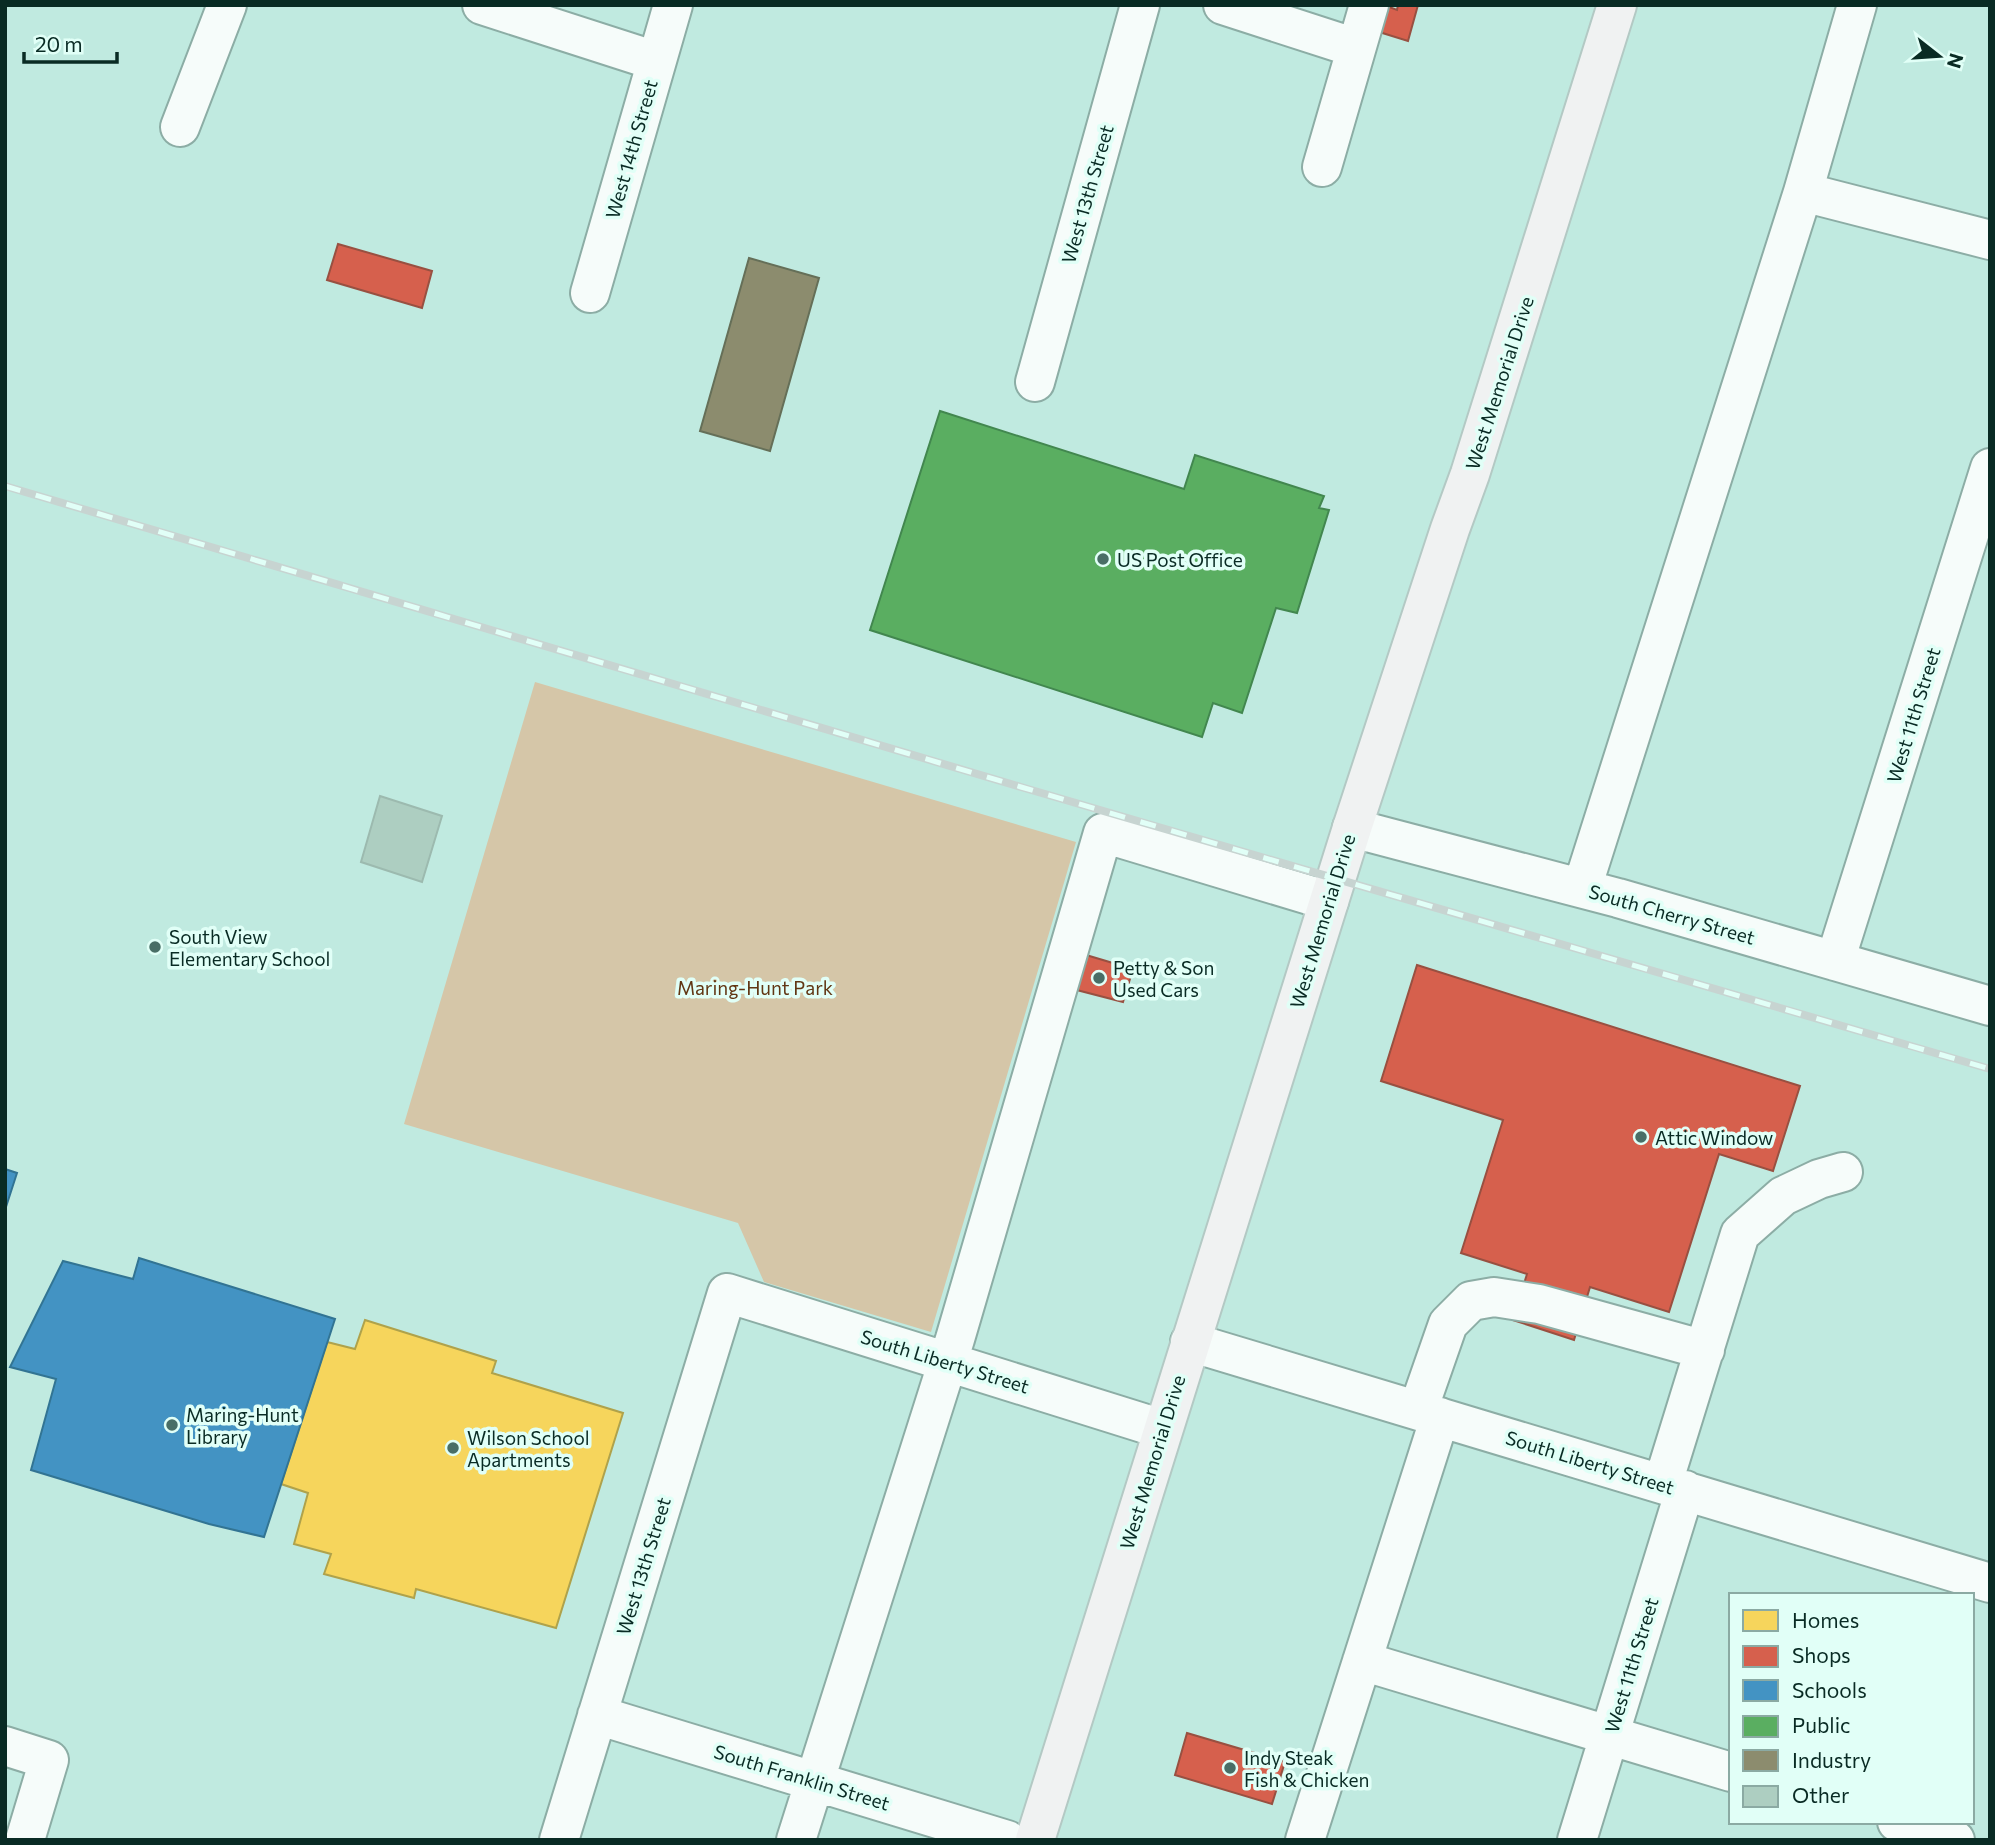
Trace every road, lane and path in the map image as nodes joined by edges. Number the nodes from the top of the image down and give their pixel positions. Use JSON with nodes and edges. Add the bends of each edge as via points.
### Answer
{"nodes":[{"id":1,"x":227,"y":5,"type":"edge"},
{"id":2,"x":481,"y":5,"type":"edge"},
{"id":3,"x":673,"y":5,"type":"edge"},
{"id":4,"x":1140,"y":5,"type":"edge"},
{"id":5,"x":1223,"y":5,"type":"edge"},
{"id":6,"x":1369,"y":5,"type":"edge"},
{"id":7,"x":1617,"y":5,"type":"edge"},
{"id":8,"x":1857,"y":5,"type":"edge"},
{"id":9,"x":1356,"y":48,"type":"junction"},
{"id":10,"x":656,"y":61,"type":"junction"},
{"id":11,"x":180,"y":127,"type":"dead end"},
{"id":12,"x":1322,"y":167,"type":"dead end"},
{"id":13,"x":1803,"y":192,"type":"junction"},
{"id":14,"x":1990,"y":240,"type":"edge"},
{"id":15,"x":590,"y":293,"type":"dead end"},
{"id":16,"x":1035,"y":382,"type":"dead end"},
{"id":17,"x":1990,"y":468,"type":"edge"},
{"id":18,"x":1352,"y":828,"type":"junction"},
{"id":19,"x":1582,"y":888,"type":"junction"},
{"id":20,"x":1329,"y":901,"type":"junction"},
{"id":21,"x":1835,"y":961,"type":"junction"},
{"id":22,"x":1990,"y":1006,"type":"edge"},
{"id":23,"x":1843,"y":1172,"type":"dead end"},
{"id":24,"x":727,"y":1293,"type":"joint"},
{"id":25,"x":1190,"y":1342,"type":"junction"},
{"id":26,"x":1705,"y":1350,"type":"junction"},
{"id":27,"x":948,"y":1362,"type":"junction"},
{"id":28,"x":1429,"y":1413,"type":"junction"},
{"id":29,"x":1162,"y":1429,"type":"junction"},
{"id":30,"x":1674,"y":1487,"type":"junction"},
{"id":31,"x":1990,"y":1583,"type":"edge"},
{"id":32,"x":1362,"y":1661,"type":"junction"},
{"id":33,"x":597,"y":1715,"type":"junction"},
{"id":34,"x":1609,"y":1736,"type":"junction"},
{"id":35,"x":5,"y":1746,"type":"edge"},
{"id":36,"x":1729,"y":1771,"type":"edge"},
{"id":37,"x":815,"y":1781,"type":"junction"},
{"id":38,"x":1903,"y":1824,"type":"edge"},
{"id":39,"x":25,"y":1840,"type":"edge"},
{"id":40,"x":559,"y":1840,"type":"edge"},
{"id":41,"x":796,"y":1840,"type":"edge"},
{"id":42,"x":1007,"y":1840,"type":"edge"},
{"id":43,"x":1035,"y":1840,"type":"edge"},
{"id":44,"x":1305,"y":1840,"type":"edge"},
{"id":45,"x":1577,"y":1840,"type":"edge"},
{"id":46,"x":1955,"y":1840,"type":"edge"}],
"edges":[{"from":1,"to":11,"type":"street"},
{"from":2,"to":10,"type":"street"},
{"from":3,"to":10,"type":"street","name":"West 14th Street"},
{"from":4,"to":16,"type":"street","name":"West 13th Street"},
{"from":5,"to":9,"type":"street"},
{"from":6,"to":9,"type":"street"},
{"from":7,"to":18,"type":"main road","name":"West Memorial Drive","via":[[1470,474]]},
{"from":8,"to":13,"type":"street"},
{"from":9,"to":12,"type":"street"},
{"from":10,"to":15,"type":"street","name":"West 14th Street"},
{"from":13,"to":14,"type":"street"},
{"from":13,"to":19,"type":"street"},
{"from":17,"to":21,"type":"street","name":"West 11th Street"},
{"from":18,"to":19,"type":"street","name":"South Cherry Street"},
{"from":18,"to":20,"type":"main road","name":"West Memorial Drive"},
{"from":19,"to":21,"type":"street","name":"South Cherry Street"},
{"from":20,"to":25,"type":"main road","name":"West Memorial Drive"},
{"from":20,"to":27,"type":"street","via":[[1103,833]]},
{"from":21,"to":22,"type":"street","name":"South Cherry Street"},
{"from":23,"to":26,"type":"street","name":"West 11th Street","via":[[1783,1196],[1740,1234]]},
{"from":24,"to":27,"type":"street","name":"South Liberty Street"},
{"from":24,"to":33,"type":"street","name":"West 13th Street"},
{"from":25,"to":28,"type":"street","name":"South Liberty Street"},
{"from":25,"to":29,"type":"main road","name":"West Memorial Drive"},
{"from":26,"to":28,"type":"street","via":[[1539,1304],[1494,1297],[1471,1301],[1447,1324]]},
{"from":26,"to":30,"type":"street","name":"West 11th Street"},
{"from":27,"to":29,"type":"street","name":"South Liberty Street"},
{"from":27,"to":37,"type":"street"},
{"from":28,"to":30,"type":"street","name":"South Liberty Street"},
{"from":28,"to":32,"type":"street"},
{"from":29,"to":43,"type":"main road","name":"West Memorial Drive"},
{"from":30,"to":31,"type":"street","name":"South Liberty Street"},
{"from":30,"to":34,"type":"street","name":"West 11th Street"},
{"from":32,"to":34,"type":"street"},
{"from":32,"to":44,"type":"street"},
{"from":33,"to":37,"type":"street","name":"South Franklin Street"},
{"from":33,"to":40,"type":"street","name":"West 13th Street"},
{"from":34,"to":36,"type":"street"},
{"from":34,"to":45,"type":"street","name":"West 11th Street"},
{"from":35,"to":39,"type":"street","via":[[49,1760]]},
{"from":37,"to":41,"type":"street"},
{"from":37,"to":42,"type":"street","name":"South Franklin Street"},
{"from":38,"to":46,"type":"street"}]}
